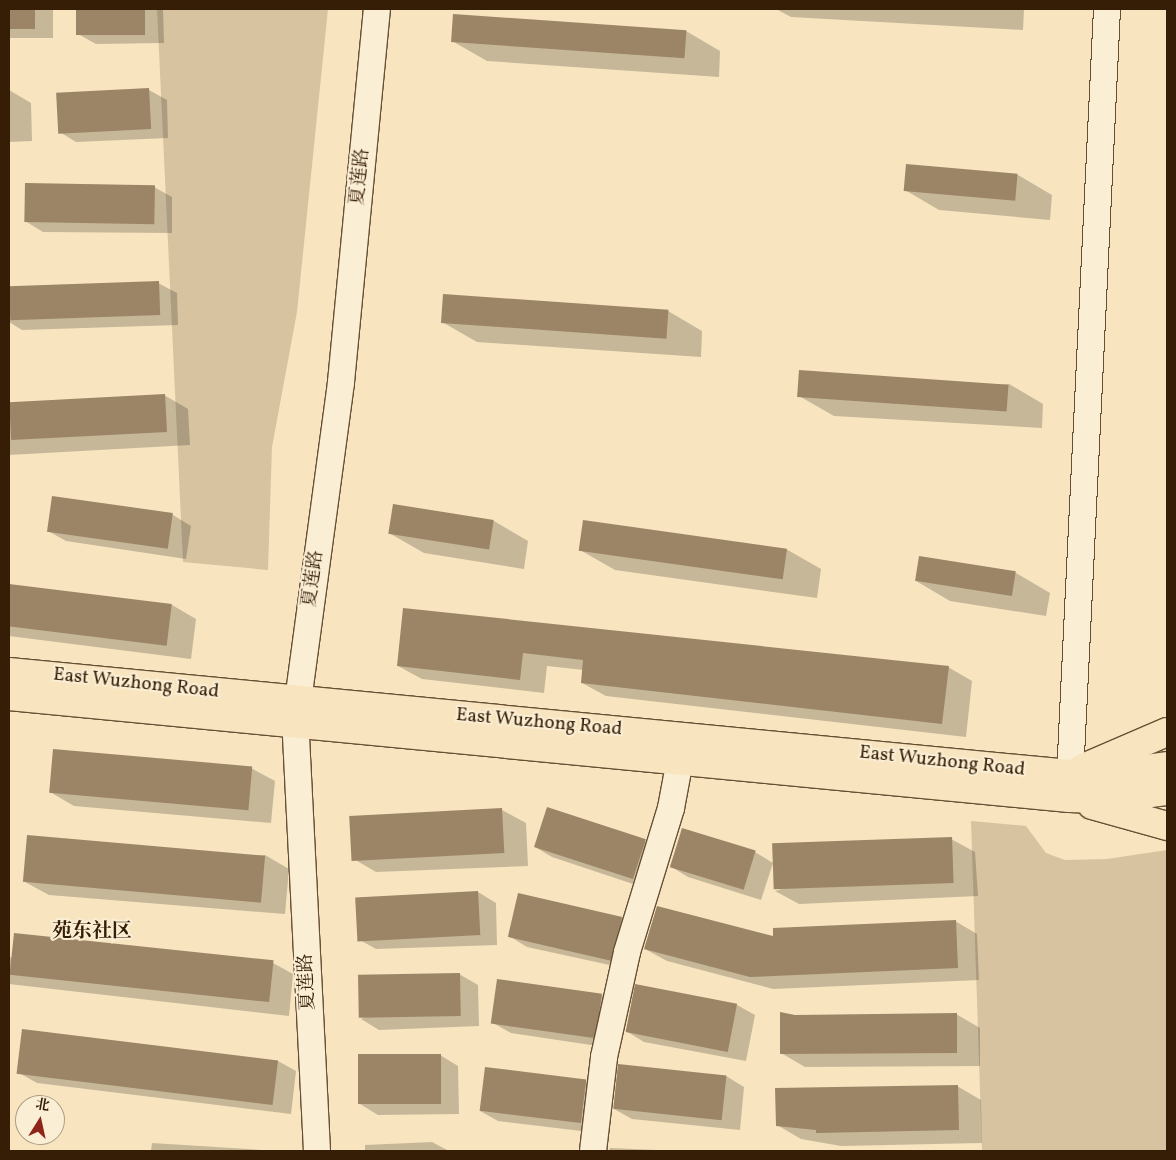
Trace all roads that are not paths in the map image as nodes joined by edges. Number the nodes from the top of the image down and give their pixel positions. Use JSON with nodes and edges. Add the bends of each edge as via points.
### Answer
{"nodes":[{"id":1,"x":377,"y":9,"type":"edge"},
{"id":2,"x":1108,"y":9,"type":"edge"},
{"id":3,"x":9,"y":672,"type":"edge"},
{"id":4,"x":9,"y":696,"type":"edge"},
{"id":5,"x":296,"y":712,"type":"junction"},
{"id":6,"x":1167,"y":732,"type":"edge"},
{"id":7,"x":680,"y":760,"type":"junction"},
{"id":8,"x":1167,"y":766,"type":"edge"},
{"id":9,"x":1069,"y":786,"type":"junction"},
{"id":10,"x":1167,"y":791,"type":"edge"},
{"id":11,"x":1167,"y":826,"type":"edge"},
{"id":12,"x":317,"y":1151,"type":"edge"},
{"id":13,"x":593,"y":1151,"type":"edge"}],
"edges":[{"from":1,"to":5,"type":"street","name":"夏莲路","via":[[341,382]]},
{"from":2,"to":9,"type":"street"},
{"from":3,"to":5,"type":"main road","name":"East Wuzhong Road"},
{"from":4,"to":5,"type":"main road","name":"East Wuzhong Road"},
{"from":5,"to":7,"type":"main road","name":"East Wuzhong Road"},
{"from":5,"to":9,"type":"main road","name":"East Wuzhong Road"},
{"from":5,"to":12,"type":"street","name":"夏莲路"},
{"from":6,"to":9,"type":"main road"},
{"from":7,"to":9,"type":"main road","name":"East Wuzhong Road"},
{"from":7,"to":13,"type":"street","via":[[671,808],[627,952],[604,1057]]},
{"from":8,"to":9,"type":"main road","via":[[1124,772]]},
{"from":9,"to":10,"type":"main road","via":[[1106,799]]},
{"from":9,"to":11,"type":"main road"}]}
